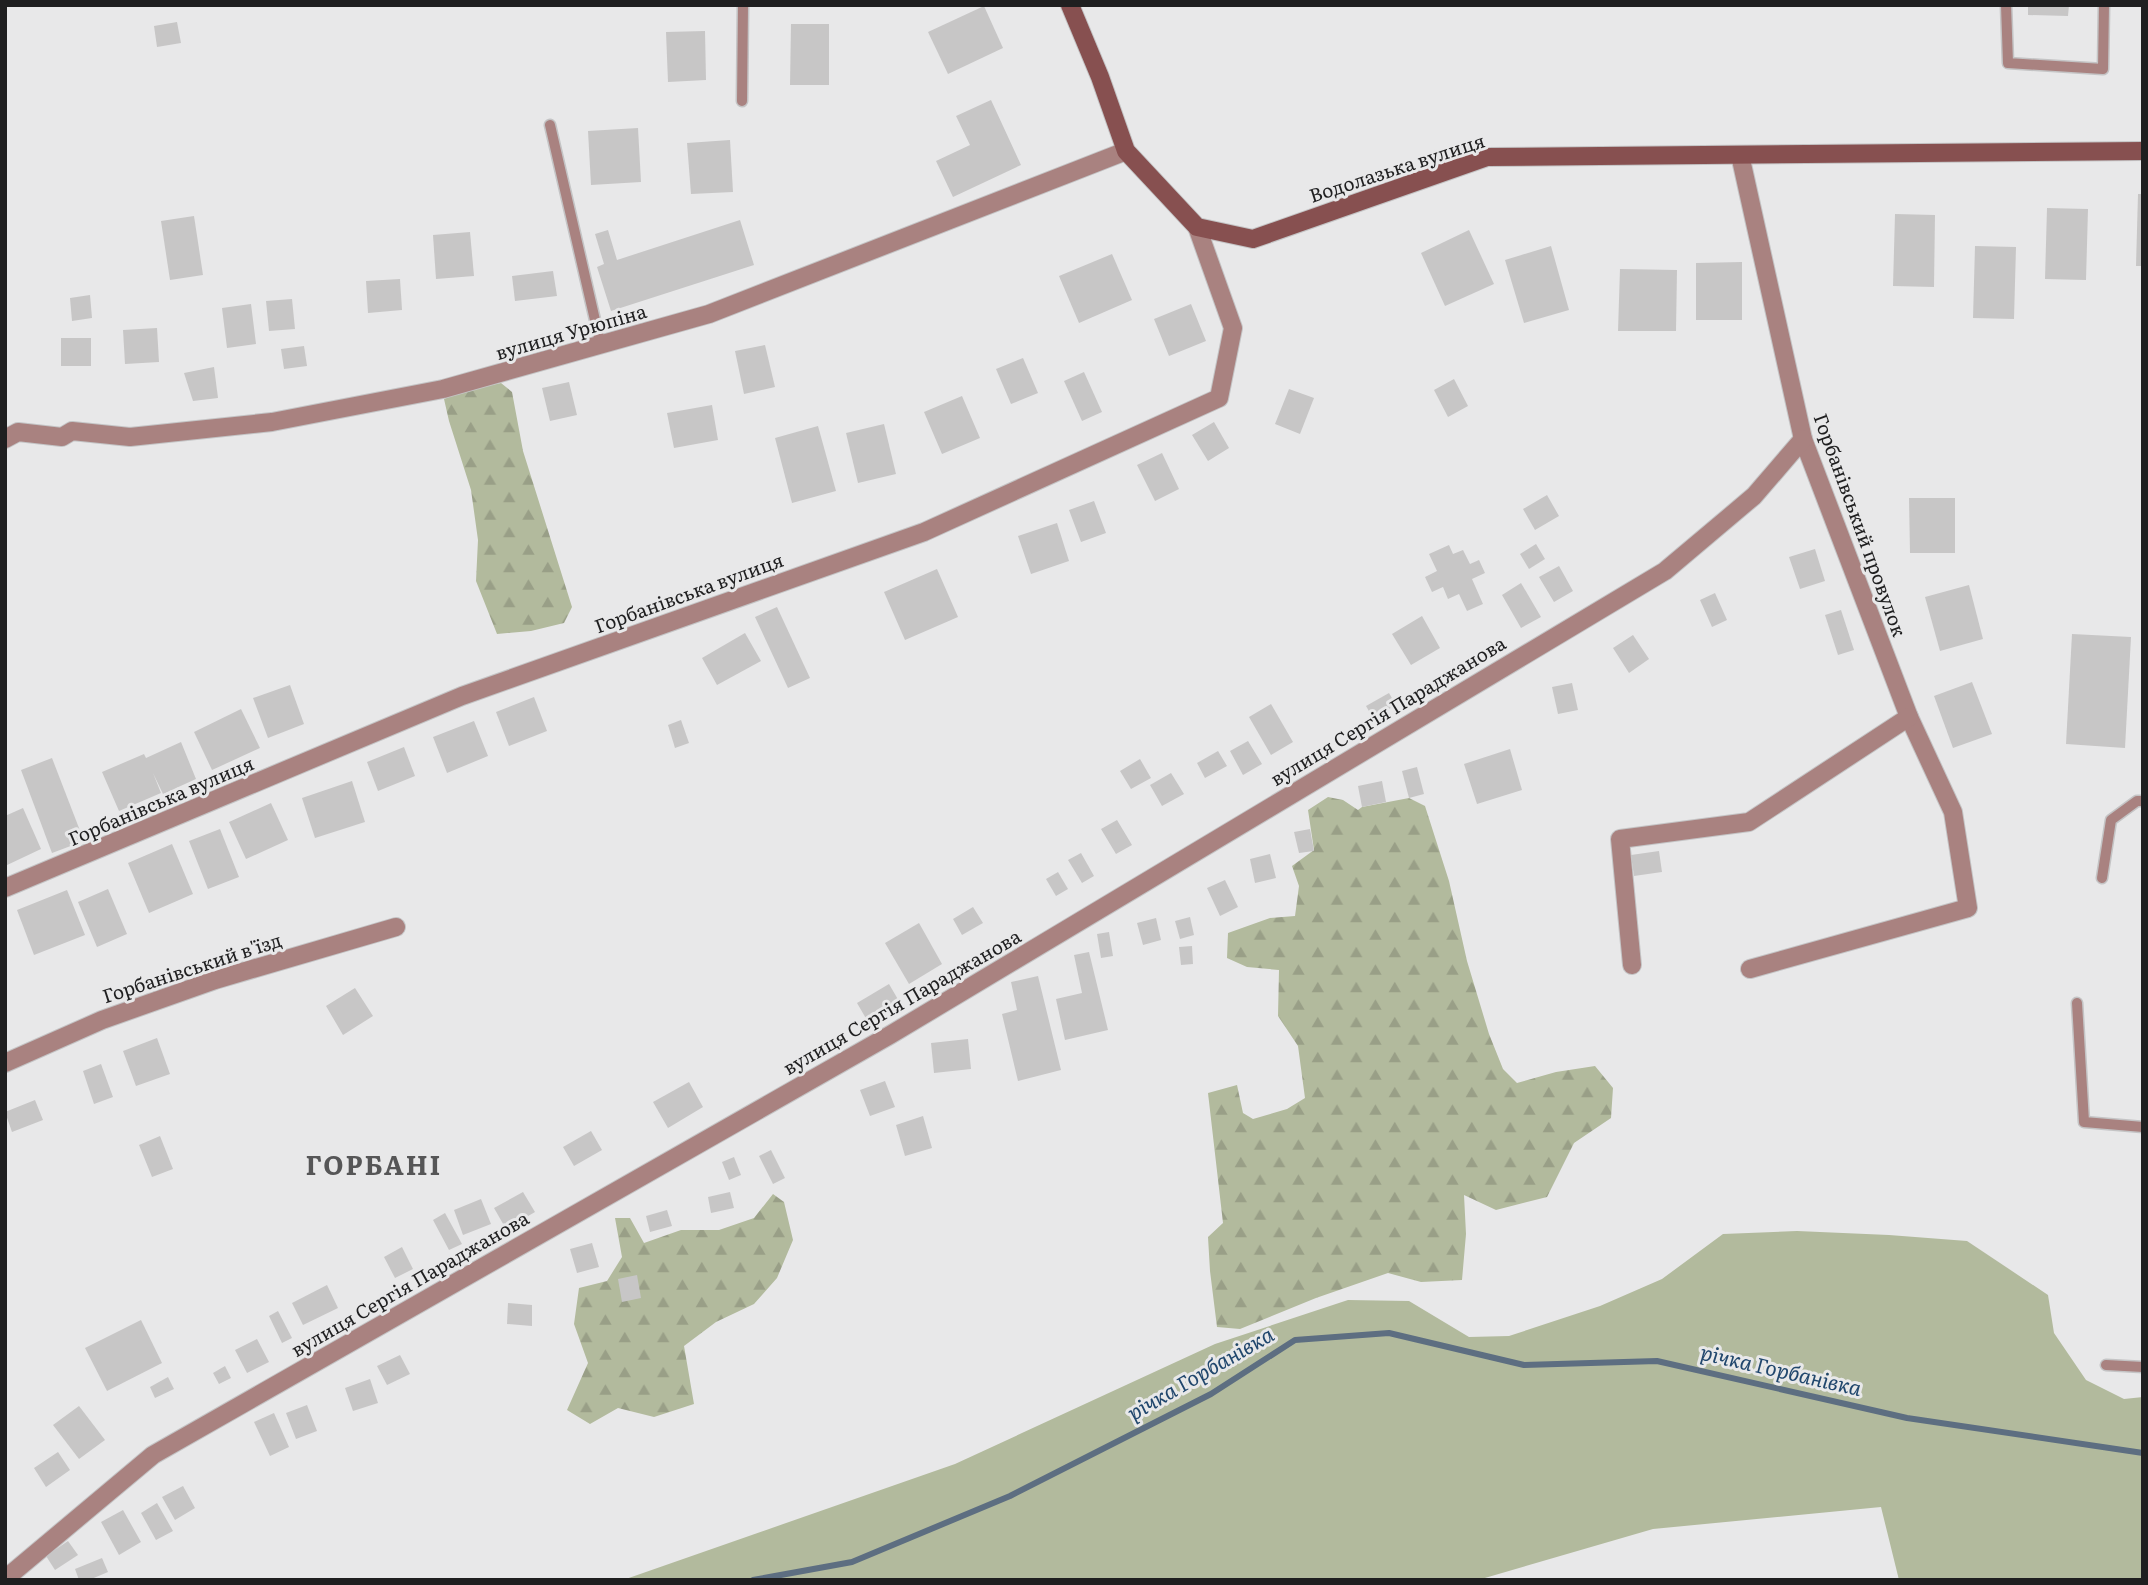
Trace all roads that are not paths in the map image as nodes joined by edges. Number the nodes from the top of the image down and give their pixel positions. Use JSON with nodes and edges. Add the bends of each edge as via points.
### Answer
{"nodes":[{"id":1,"x":743,"y":5,"type":"edge"},
{"id":2,"x":1070,"y":5,"type":"edge"},
{"id":3,"x":2006,"y":5,"type":"edge"},
{"id":4,"x":2104,"y":5,"type":"edge"},
{"id":5,"x":742,"y":101,"type":"dead end"},
{"id":6,"x":550,"y":125,"type":"dead end"},
{"id":7,"x":1126,"y":151,"type":"junction"},
{"id":8,"x":2143,"y":151,"type":"edge"},
{"id":9,"x":1740,"y":155,"type":"junction"},
{"id":10,"x":1197,"y":227,"type":"junction"},
{"id":11,"x":601,"y":346,"type":"junction"},
{"id":12,"x":5,"y":439,"type":"edge"},
{"id":13,"x":1803,"y":439,"type":"junction"},
{"id":14,"x":1909,"y":718,"type":"junction"},
{"id":15,"x":2143,"y":801,"type":"edge"},
{"id":16,"x":2102,"y":878,"type":"dead end"},
{"id":17,"x":5,"y":888,"type":"edge"},
{"id":18,"x":396,"y":928,"type":"dead end"},
{"id":19,"x":1633,"y":965,"type":"dead end"},
{"id":20,"x":1750,"y":969,"type":"dead end"},
{"id":21,"x":2077,"y":1003,"type":"dead end"},
{"id":22,"x":5,"y":1063,"type":"edge"},
{"id":23,"x":2143,"y":1127,"type":"edge"},
{"id":24,"x":2106,"y":1365,"type":"dead end"},
{"id":25,"x":2143,"y":1367,"type":"edge"},
{"id":26,"x":5,"y":1579,"type":"edge"}],
"edges":[{"from":1,"to":5,"type":"lane"},
{"from":2,"to":7,"type":"street"},
{"from":3,"to":4,"type":"lane","via":[[2008,62],[2103,69]]},
{"from":6,"to":11,"type":"lane"},
{"from":7,"to":10,"type":"street"},
{"from":7,"to":11,"type":"street","name":"вулиця Урюпіна","via":[[709,314]]},
{"from":8,"to":9,"type":"street"},
{"from":9,"to":10,"type":"street","name":"Водолазька вулиця","via":[[1487,157],[1253,239]]},
{"from":9,"to":13,"type":"street","name":"Горбанівський провулок"},
{"from":10,"to":17,"type":"street","name":"Горбанівська вулиця","via":[[1233,328],[1219,398],[923,532],[462,696]]},
{"from":11,"to":12,"type":"street","name":"вулиця Урюпіна","via":[[443,389],[272,422],[130,437],[18,432]]},
{"from":13,"to":14,"type":"street","name":"Горбанівський провулок"},
{"from":13,"to":26,"type":"street","name":"вулиця Сергія Параджанова","via":[[1754,496],[1665,571],[890,1035],[152,1455]]},
{"from":14,"to":19,"type":"street","via":[[1749,822],[1620,839]]},
{"from":14,"to":20,"type":"street","name":"Горбанівський провулок","via":[[1953,812],[1968,908]]},
{"from":15,"to":16,"type":"lane","via":[[2111,820]]},
{"from":18,"to":22,"type":"street","name":"Горбанівський в'їзд","via":[[215,980],[102,1020]]},
{"from":21,"to":23,"type":"lane","via":[[2084,1122]]},
{"from":24,"to":25,"type":"lane"}]}
